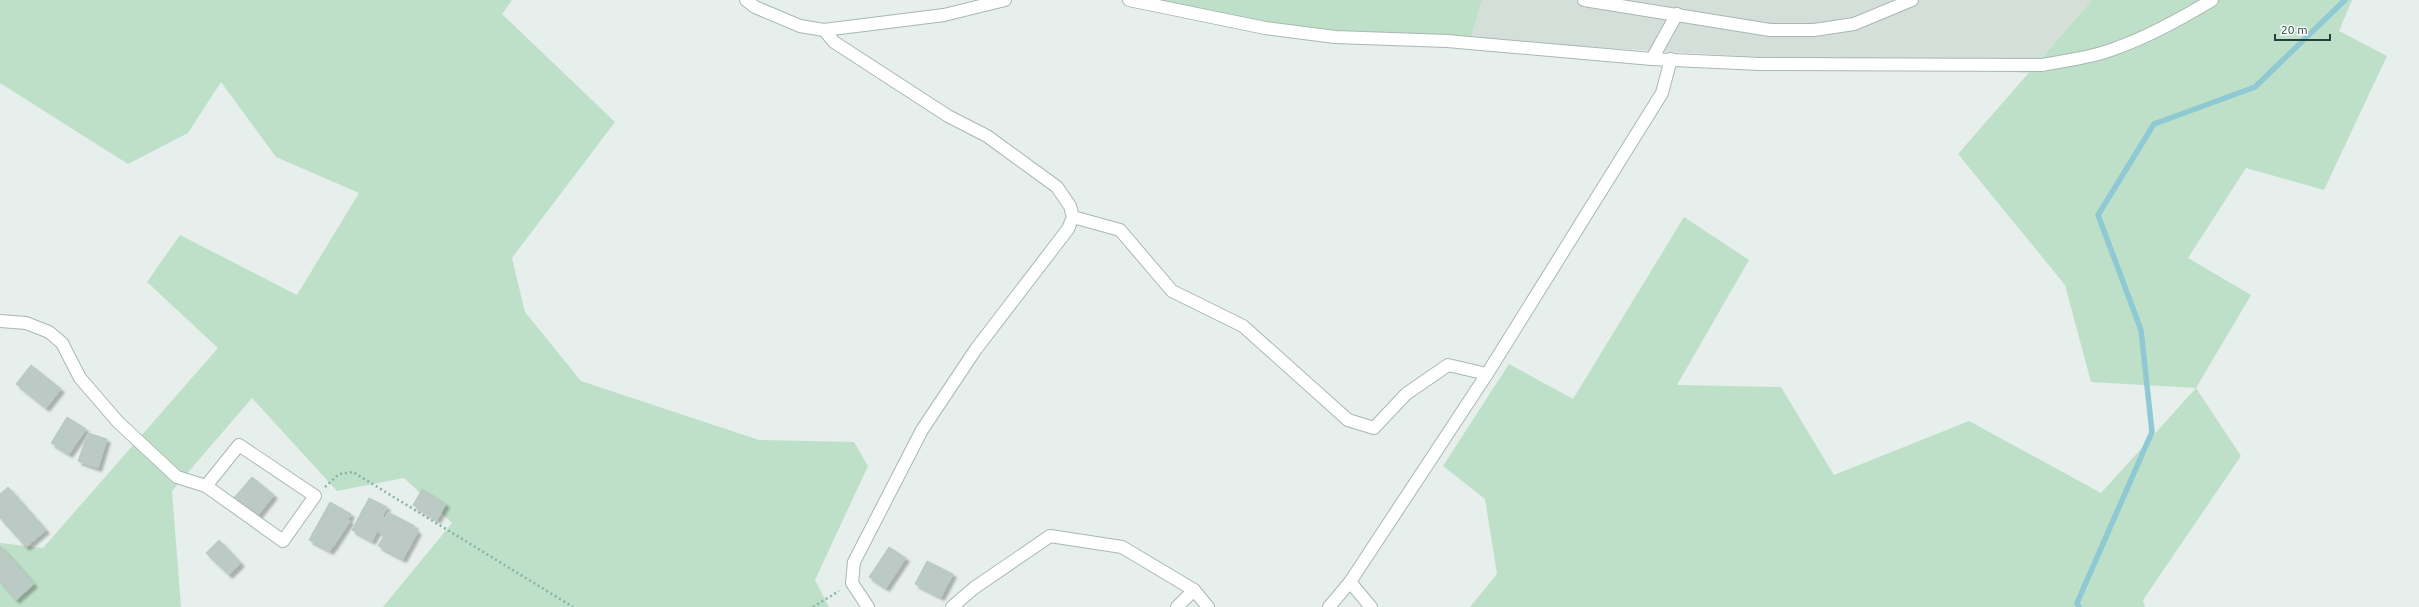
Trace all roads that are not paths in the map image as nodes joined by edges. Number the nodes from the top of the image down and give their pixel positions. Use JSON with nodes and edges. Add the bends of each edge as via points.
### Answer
{"nodes":[{"id":1,"x":746,"y":0,"type":"edge"},
{"id":2,"x":1004,"y":0,"type":"edge"},
{"id":3,"x":1129,"y":0,"type":"edge"},
{"id":4,"x":1584,"y":0,"type":"edge"},
{"id":5,"x":1912,"y":0,"type":"edge"},
{"id":6,"x":2212,"y":0,"type":"edge"},
{"id":7,"x":1626,"y":4,"type":"edge"},
{"id":8,"x":1677,"y":14,"type":"junction"},
{"id":9,"x":824,"y":30,"type":"junction"},
{"id":10,"x":1652,"y":59,"type":"junction"},
{"id":11,"x":1671,"y":60,"type":"junction"},
{"id":12,"x":1072,"y":217,"type":"junction"},
{"id":13,"x":0,"y":320,"type":"edge"},
{"id":14,"x":1487,"y":374,"type":"junction"},
{"id":15,"x":206,"y":486,"type":"junction"},
{"id":16,"x":1350,"y":582,"type":"junction"},
{"id":17,"x":1194,"y":590,"type":"junction"},
{"id":18,"x":868,"y":607,"type":"edge"},
{"id":19,"x":952,"y":607,"type":"edge"},
{"id":20,"x":1177,"y":607,"type":"edge"},
{"id":21,"x":1208,"y":607,"type":"edge"},
{"id":22,"x":1329,"y":607,"type":"edge"},
{"id":23,"x":1371,"y":607,"type":"edge"}],
"edges":[{"from":1,"to":9,"type":"street","via":[[755,7],[800,26]]},
{"from":2,"to":9,"type":"street","via":[[944,15]]},
{"from":3,"to":10,"type":"street","via":[[1265,28],[1335,37],[1447,41]]},
{"from":4,"to":7,"type":"street"},
{"from":5,"to":8,"type":"street","via":[[1854,24],[1814,30],[1770,30]]},
{"from":6,"to":11,"type":"street","via":[[2172,24],[2119,48],[2086,57],[2042,64],[1760,64]]},
{"from":7,"to":8,"type":"street"},
{"from":8,"to":10,"type":"street"},
{"from":9,"to":12,"type":"street","via":[[834,42],[948,116],[987,136],[1057,187],[1070,206]]},
{"from":10,"to":11,"type":"street"},
{"from":11,"to":14,"type":"street","via":[[1662,93]]},
{"from":12,"to":14,"type":"street","via":[[1120,230],[1172,291],[1243,326],[1348,420],[1374,428],[1406,394],[1448,364]]},
{"from":12,"to":18,"type":"street","via":[[1068,229],[976,349],[922,430],[854,562],[852,583]]},
{"from":13,"to":15,"type":"street","via":[[26,323],[49,332],[62,343],[80,378],[118,422],[177,477]]},
{"from":14,"to":16,"type":"street"},
{"from":15,"to":15,"type":"street","via":[[283,541],[315,496],[239,446]]},
{"from":16,"to":22,"type":"street"},
{"from":16,"to":23,"type":"street"},
{"from":17,"to":19,"type":"street","via":[[1122,547],[1050,536],[974,588]]},
{"from":17,"to":20,"type":"street"},
{"from":17,"to":21,"type":"street"}]}
